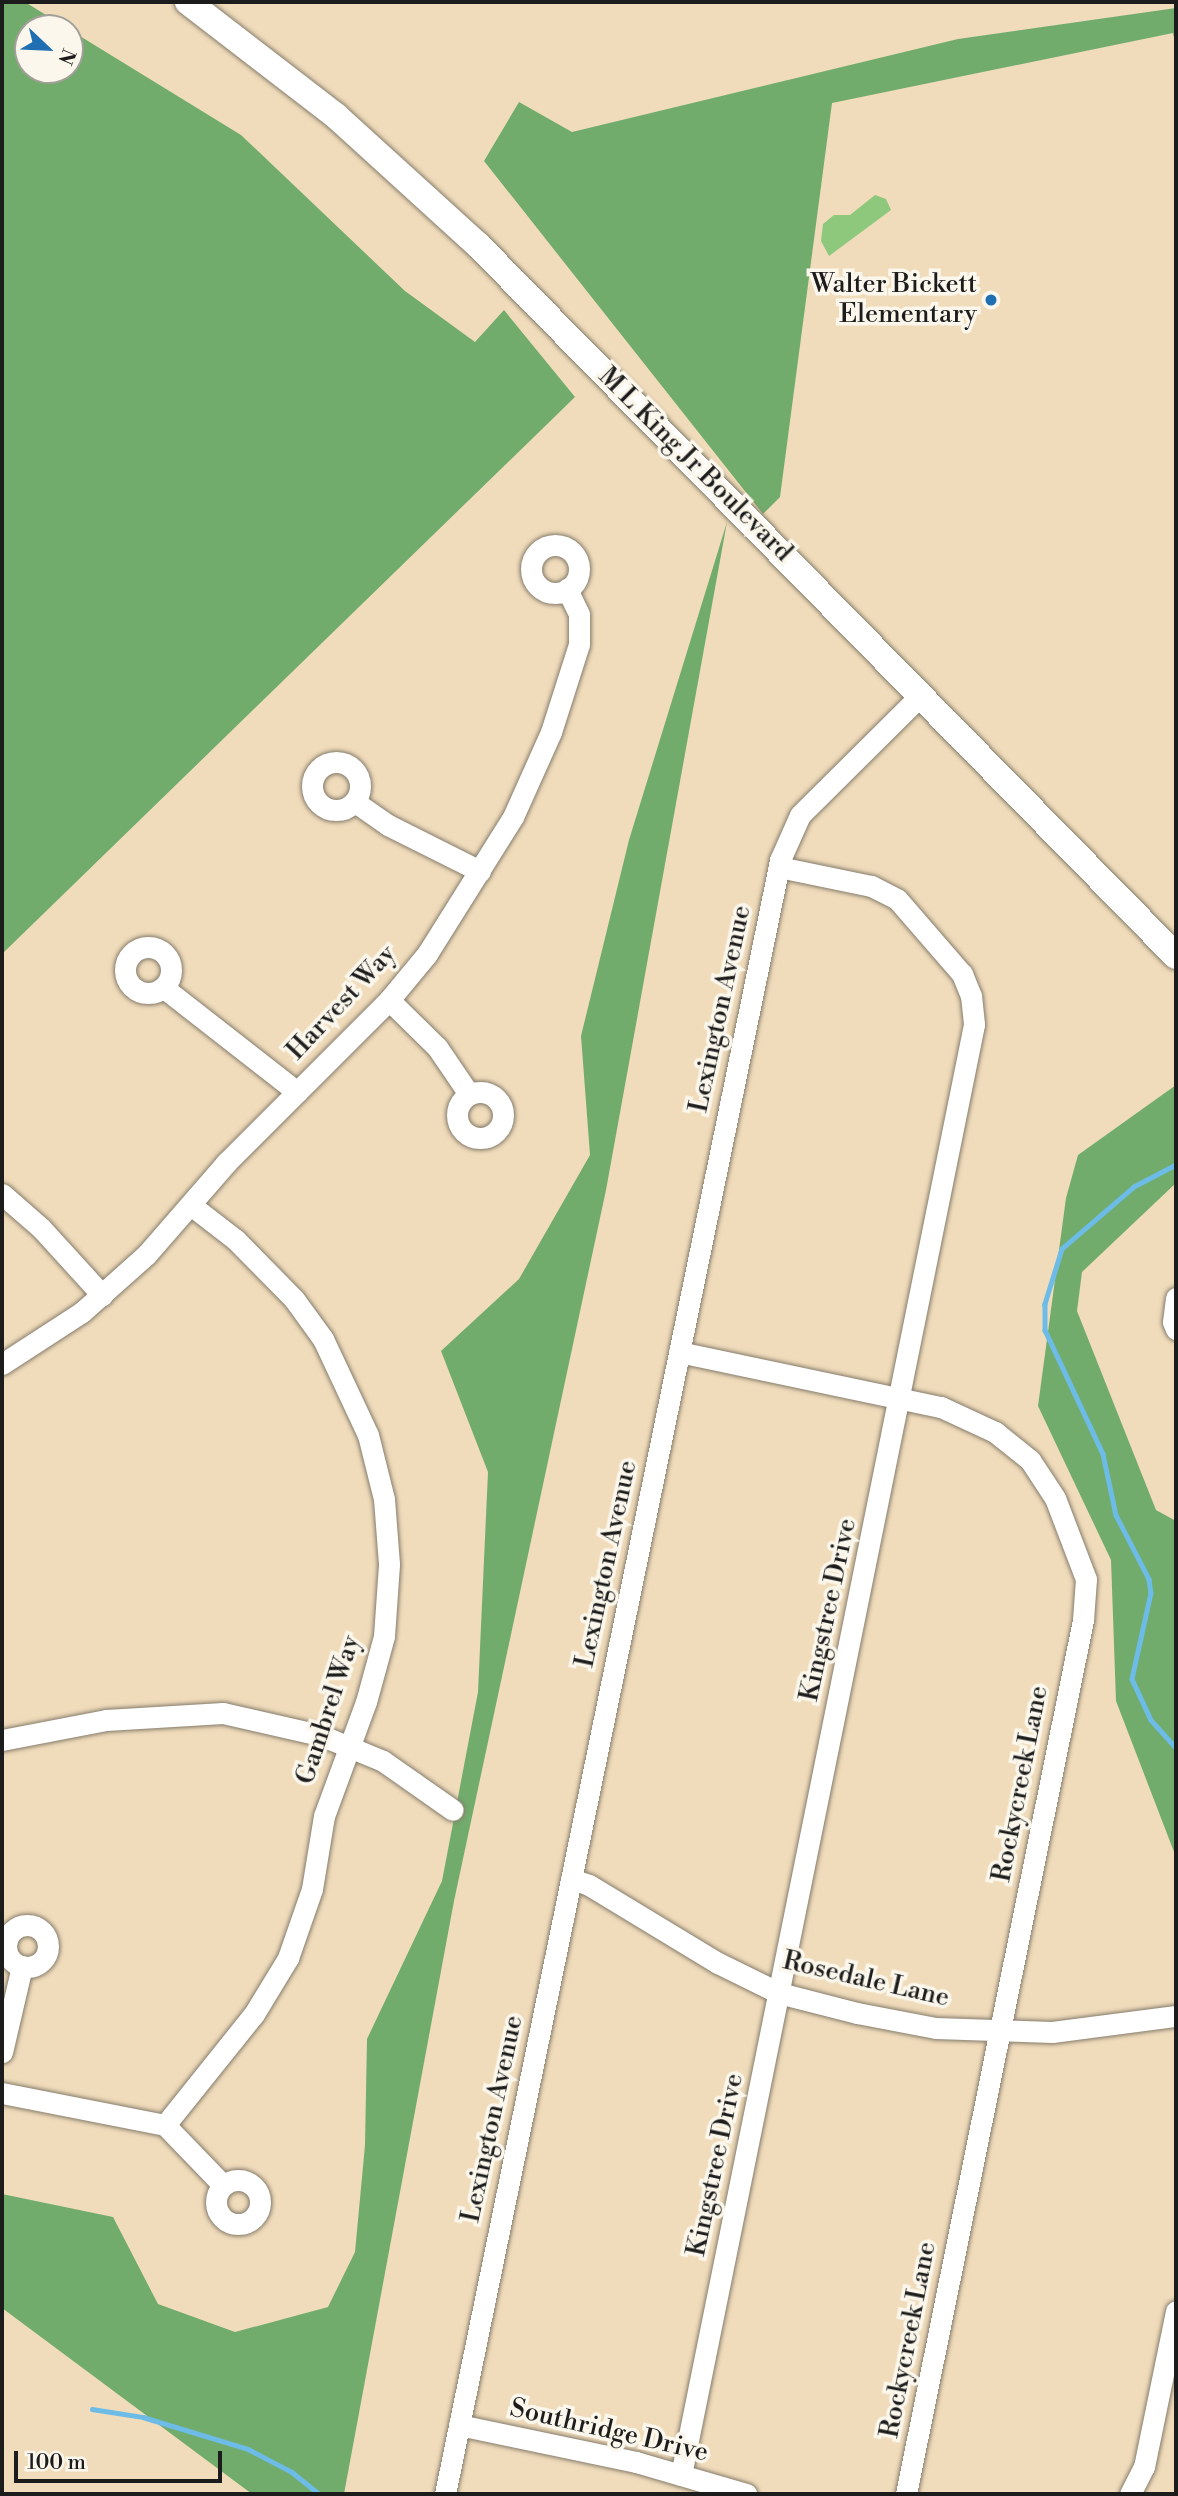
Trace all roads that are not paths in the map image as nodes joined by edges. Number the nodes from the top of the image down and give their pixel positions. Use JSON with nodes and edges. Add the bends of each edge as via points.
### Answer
{"nodes":[{"id":1,"x":188,"y":2,"type":"edge"},
{"id":2,"x":567,"y":589,"type":"dead end"},
{"id":3,"x":920,"y":695,"type":"junction"},
{"id":4,"x":355,"y":802,"type":"dead end"},
{"id":5,"x":779,"y":867,"type":"junction"},
{"id":6,"x":480,"y":871,"type":"junction"},
{"id":7,"x":1176,"y":956,"type":"edge"},
{"id":8,"x":164,"y":988,"type":"dead end"},
{"id":9,"x":389,"y":1000,"type":"junction"},
{"id":10,"x":297,"y":1092,"type":"junction"},
{"id":11,"x":469,"y":1094,"type":"dead end"},
{"id":12,"x":2,"y":1194,"type":"edge"},
{"id":13,"x":192,"y":1206,"type":"junction"},
{"id":14,"x":102,"y":1295,"type":"junction"},
{"id":15,"x":1176,"y":1298,"type":"edge"},
{"id":16,"x":1176,"y":1329,"type":"edge"},
{"id":17,"x":679,"y":1352,"type":"junction"},
{"id":18,"x":2,"y":1364,"type":"edge"},
{"id":19,"x":901,"y":1399,"type":"junction"},
{"id":20,"x":2,"y":1740,"type":"edge"},
{"id":21,"x":347,"y":1748,"type":"junction"},
{"id":22,"x":453,"y":1810,"type":"dead end"},
{"id":23,"x":571,"y":1879,"type":"junction"},
{"id":24,"x":22,"y":1966,"type":"dead end"},
{"id":25,"x":779,"y":1993,"type":"junction"},
{"id":26,"x":1176,"y":2016,"type":"edge"},
{"id":27,"x":1000,"y":2031,"type":"junction"},
{"id":28,"x":2,"y":2052,"type":"edge"},
{"id":29,"x":2,"y":2093,"type":"edge"},
{"id":30,"x":165,"y":2125,"type":"junction"},
{"id":31,"x":223,"y":2185,"type":"dead end"},
{"id":32,"x":1176,"y":2311,"type":"edge"},
{"id":33,"x":460,"y":2425,"type":"junction"},
{"id":34,"x":681,"y":2475,"type":"junction"},
{"id":35,"x":445,"y":2494,"type":"edge"},
{"id":36,"x":746,"y":2494,"type":"edge"},
{"id":37,"x":906,"y":2494,"type":"edge"},
{"id":38,"x":1130,"y":2494,"type":"edge"}],
"edges":[{"from":1,"to":3,"type":"main road","name":"M L King Jr Boulevard","via":[[336,116],[478,245]]},
{"from":2,"to":6,"type":"street","name":"Harvest Way","via":[[579,614],[579,643],[569,686],[513,817]]},
{"from":3,"to":5,"type":"street","name":"Lexington Avenue","via":[[800,815]]},
{"from":3,"to":7,"type":"main road","name":"M L King Jr Boulevard"},
{"from":4,"to":6,"type":"street","via":[[388,825]]},
{"from":5,"to":17,"type":"street","name":"Lexington Avenue"},
{"from":5,"to":19,"type":"street","name":"Kingstree Drive","via":[[872,886],[897,899],[962,974],[971,996],[971,1046]]},
{"from":6,"to":9,"type":"street","name":"Harvest Way","via":[[427,954]]},
{"from":8,"to":10,"type":"street"},
{"from":9,"to":10,"type":"street","name":"Harvest Way"},
{"from":9,"to":11,"type":"street","via":[[437,1047]]},
{"from":10,"to":13,"type":"street","name":"Harvest Way","via":[[226,1163]]},
{"from":12,"to":14,"type":"street","via":[[41,1228]]},
{"from":13,"to":14,"type":"street","name":"Harvest Way"},
{"from":13,"to":21,"type":"street","name":"Gambrel Way","via":[[236,1240],[294,1299],[345,1381],[368,1434],[384,1499],[389,1564],[384,1636],[366,1702]]},
{"from":14,"to":18,"type":"street","name":"Harvest Way"},
{"from":15,"to":16,"type":"street"},
{"from":17,"to":19,"type":"street","name":"Rockycreek Lane"},
{"from":17,"to":23,"type":"street","name":"Lexington Avenue"},
{"from":19,"to":25,"type":"street","name":"Kingstree Drive"},
{"from":19,"to":27,"type":"street","name":"Rockycreek Lane","via":[[941,1407],[995,1432],[1030,1460],[1055,1498],[1086,1579],[1083,1620]]},
{"from":20,"to":21,"type":"street","via":[[106,1720],[223,1713],[320,1735]]},
{"from":21,"to":22,"type":"street","via":[[383,1761]]},
{"from":21,"to":30,"type":"street","name":"Gambrel Way","via":[[324,1816],[312,1889],[289,1958],[254,2014]]},
{"from":23,"to":25,"type":"street","name":"Rosedale Lane","via":[[590,1885],[718,1963]]},
{"from":23,"to":33,"type":"street","name":"Lexington Avenue"},
{"from":24,"to":28,"type":"street"},
{"from":25,"to":27,"type":"street","name":"Rosedale Lane","via":[[936,2028]]},
{"from":25,"to":34,"type":"street","name":"Kingstree Drive"},
{"from":26,"to":27,"type":"street","name":"Rosedale Lane","via":[[1052,2032]]},
{"from":27,"to":37,"type":"street","name":"Rockycreek Lane"},
{"from":29,"to":30,"type":"street"},
{"from":30,"to":31,"type":"street"},
{"from":32,"to":38,"type":"street","via":[[1144,2467]]},
{"from":33,"to":34,"type":"street","name":"Southridge Drive"},
{"from":33,"to":35,"type":"street","name":"Lexington Avenue"},
{"from":34,"to":36,"type":"street","name":"Southridge Drive"}]}
